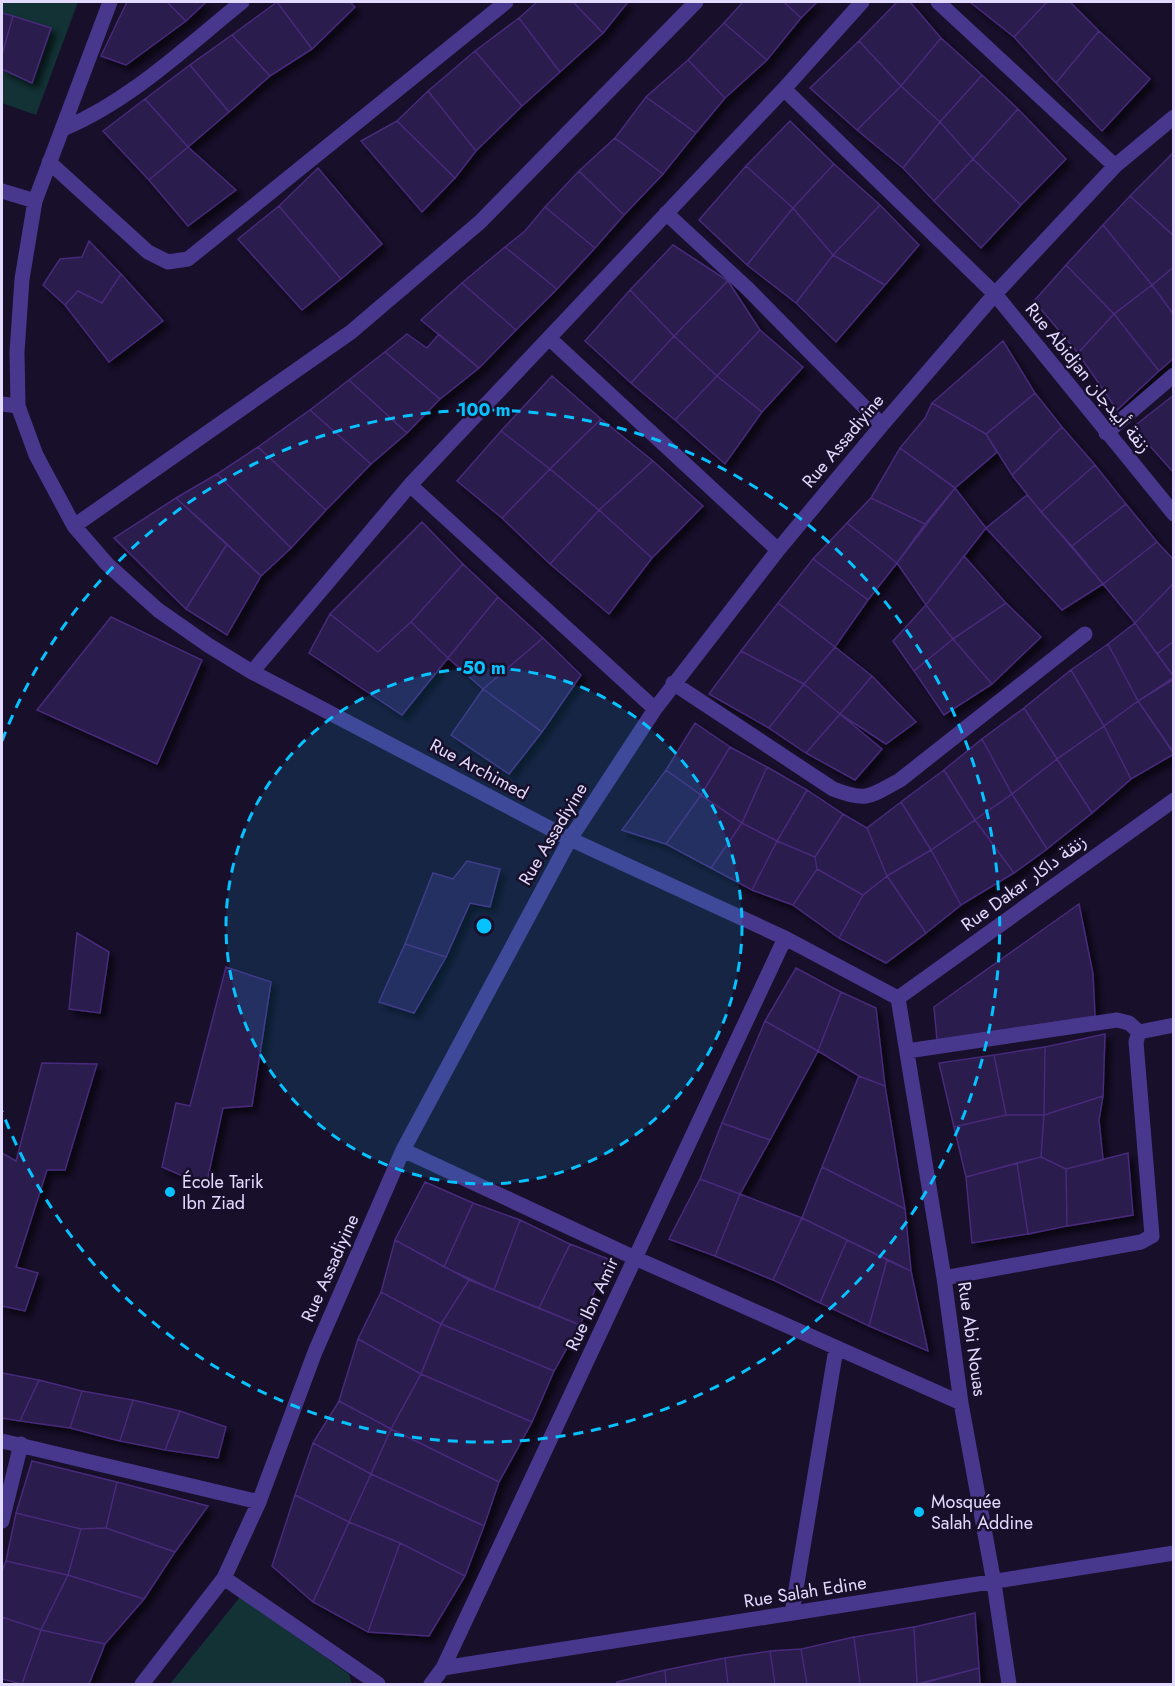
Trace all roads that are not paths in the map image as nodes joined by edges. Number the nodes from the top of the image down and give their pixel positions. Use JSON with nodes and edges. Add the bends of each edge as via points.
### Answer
{"nodes":[{"id":1,"x":110,"y":2,"type":"edge"},
{"id":2,"x":242,"y":2,"type":"edge"},
{"id":3,"x":506,"y":2,"type":"edge"},
{"id":4,"x":696,"y":2,"type":"edge"},
{"id":5,"x":862,"y":2,"type":"edge"},
{"id":6,"x":938,"y":2,"type":"edge"},
{"id":7,"x":784,"y":89,"type":"junction"},
{"id":8,"x":1173,"y":117,"type":"edge"},
{"id":9,"x":65,"y":128,"type":"junction"},
{"id":10,"x":50,"y":162,"type":"junction"},
{"id":11,"x":1115,"y":166,"type":"junction"},
{"id":12,"x":2,"y":191,"type":"edge"},
{"id":13,"x":35,"y":201,"type":"junction"},
{"id":14,"x":666,"y":213,"type":"junction"},
{"id":15,"x":995,"y":294,"type":"junction"},
{"id":16,"x":549,"y":338,"type":"junction"},
{"id":17,"x":1173,"y":375,"type":"edge"},
{"id":18,"x":2,"y":404,"type":"edge"},
{"id":19,"x":18,"y":406,"type":"junction"},
{"id":20,"x":882,"y":425,"type":"junction"},
{"id":21,"x":1106,"y":433,"type":"junction"},
{"id":22,"x":410,"y":485,"type":"junction"},
{"id":23,"x":1173,"y":514,"type":"edge"},
{"id":24,"x":74,"y":526,"type":"junction"},
{"id":25,"x":778,"y":550,"type":"junction"},
{"id":26,"x":1085,"y":634,"type":"dead end"},
{"id":27,"x":252,"y":672,"type":"junction"},
{"id":28,"x":673,"y":683,"type":"junction"},
{"id":29,"x":655,"y":709,"type":"junction"},
{"id":30,"x":1173,"y":800,"type":"edge"},
{"id":31,"x":570,"y":839,"type":"junction"},
{"id":32,"x":785,"y":938,"type":"junction"},
{"id":33,"x":898,"y":998,"type":"junction"},
{"id":34,"x":1173,"y":1025,"type":"edge"},
{"id":35,"x":1139,"y":1032,"type":"junction"},
{"id":36,"x":907,"y":1050,"type":"junction"},
{"id":37,"x":403,"y":1150,"type":"junction"},
{"id":38,"x":635,"y":1258,"type":"junction"},
{"id":39,"x":944,"y":1278,"type":"junction"},
{"id":40,"x":836,"y":1349,"type":"junction"},
{"id":41,"x":961,"y":1403,"type":"junction"},
{"id":42,"x":2,"y":1441,"type":"edge"},
{"id":43,"x":21,"y":1444,"type":"junction"},
{"id":44,"x":259,"y":1502,"type":"junction"},
{"id":45,"x":2,"y":1521,"type":"edge"},
{"id":46,"x":1173,"y":1553,"type":"edge"},
{"id":47,"x":224,"y":1578,"type":"junction"},
{"id":48,"x":994,"y":1583,"type":"junction"},
{"id":49,"x":792,"y":1613,"type":"junction"},
{"id":50,"x":443,"y":1668,"type":"junction"},
{"id":51,"x":142,"y":1684,"type":"edge"},
{"id":52,"x":378,"y":1684,"type":"edge"},
{"id":53,"x":432,"y":1684,"type":"edge"},
{"id":54,"x":1009,"y":1684,"type":"edge"}],
"edges":[{"from":1,"to":9,"type":"street","name":"Rue Archimed"},
{"from":2,"to":9,"type":"street","via":[[146,79],[94,115]]},
{"from":3,"to":10,"type":"street","via":[[188,259],[168,262],[148,252]]},
{"from":4,"to":24,"type":"street","via":[[480,222],[351,332]]},
{"from":5,"to":7,"type":"street"},
{"from":6,"to":11,"type":"street"},
{"from":7,"to":14,"type":"street"},
{"from":7,"to":15,"type":"street","name":"Rue Abidjan زنقة أبيدجان"},
{"from":8,"to":11,"type":"street","name":"Rue Assadiyine"},
{"from":9,"to":10,"type":"street","name":"Rue Archimed"},
{"from":10,"to":13,"type":"street","name":"Rue Archimed"},
{"from":11,"to":15,"type":"street","name":"Rue Assadiyine"},
{"from":12,"to":13,"type":"street"},
{"from":13,"to":19,"type":"street","name":"Rue Archimed","via":[[22,279]]},
{"from":14,"to":16,"type":"street"},
{"from":14,"to":20,"type":"street","via":[[748,289]]},
{"from":15,"to":20,"type":"street","name":"Rue Assadiyine"},
{"from":15,"to":21,"type":"street","name":"Rue Abidjan زنقة أبيدجان"},
{"from":16,"to":22,"type":"street"},
{"from":16,"to":25,"type":"street"},
{"from":17,"to":21,"type":"street"},
{"from":18,"to":19,"type":"street"},
{"from":19,"to":24,"type":"street","name":"Rue Archimed","via":[[36,455]]},
{"from":20,"to":25,"type":"street","name":"Rue Assadiyine"},
{"from":21,"to":23,"type":"street","name":"Rue Abidjan زنقة أبيدجان"},
{"from":22,"to":27,"type":"street"},
{"from":22,"to":29,"type":"street"},
{"from":24,"to":27,"type":"street","name":"Rue Archimed","via":[[106,564],[158,610]]},
{"from":25,"to":28,"type":"street","name":"Rue Assadiyine"},
{"from":26,"to":28,"type":"street","via":[[900,780],[869,797],[833,789]]},
{"from":27,"to":31,"type":"street","name":"Rue Archimed"},
{"from":28,"to":29,"type":"street","name":"Rue Assadiyine"},
{"from":29,"to":31,"type":"street","name":"Rue Assadiyine"},
{"from":30,"to":33,"type":"street","name":"Rue Dakar زنقة داكار"},
{"from":31,"to":32,"type":"street","name":"Rue Archimed"},
{"from":31,"to":37,"type":"street","name":"Rue Assadiyine"},
{"from":32,"to":33,"type":"street","name":"Rue Archimed"},
{"from":32,"to":38,"type":"street","name":"Rue Ibn Amir"},
{"from":33,"to":36,"type":"street","name":"Rue Abi Nouas"},
{"from":34,"to":35,"type":"street"},
{"from":35,"to":36,"type":"street","via":[[1129,1023],[1117,1020]]},
{"from":35,"to":39,"type":"street","via":[[1136,1042],[1152,1236],[1141,1242]]},
{"from":36,"to":39,"type":"street","name":"Rue Abi Nouas"},
{"from":37,"to":38,"type":"street"},
{"from":37,"to":44,"type":"street","name":"Rue Assadiyine","via":[[315,1352]]},
{"from":38,"to":40,"type":"street"},
{"from":38,"to":50,"type":"street","name":"Rue Ibn Amir"},
{"from":39,"to":41,"type":"street","name":"Rue Abi Nouas"},
{"from":40,"to":41,"type":"street"},
{"from":40,"to":49,"type":"street"},
{"from":41,"to":48,"type":"street","name":"Rue Abi Nouas"},
{"from":42,"to":43,"type":"street"},
{"from":43,"to":44,"type":"street"},
{"from":43,"to":45,"type":"street"},
{"from":44,"to":47,"type":"street","name":"Rue Assadiyine"},
{"from":46,"to":48,"type":"street","name":"Rue Salah Edine"},
{"from":47,"to":51,"type":"street","name":"Rue Assadiyine"},
{"from":47,"to":52,"type":"street"},
{"from":48,"to":49,"type":"street","name":"Rue Salah Edine"},
{"from":48,"to":54,"type":"street","name":"Rue Abi Nouas"},
{"from":49,"to":50,"type":"street","name":"Rue Salah Edine"},
{"from":50,"to":53,"type":"street","name":"Rue Ibn Amir"}]}
